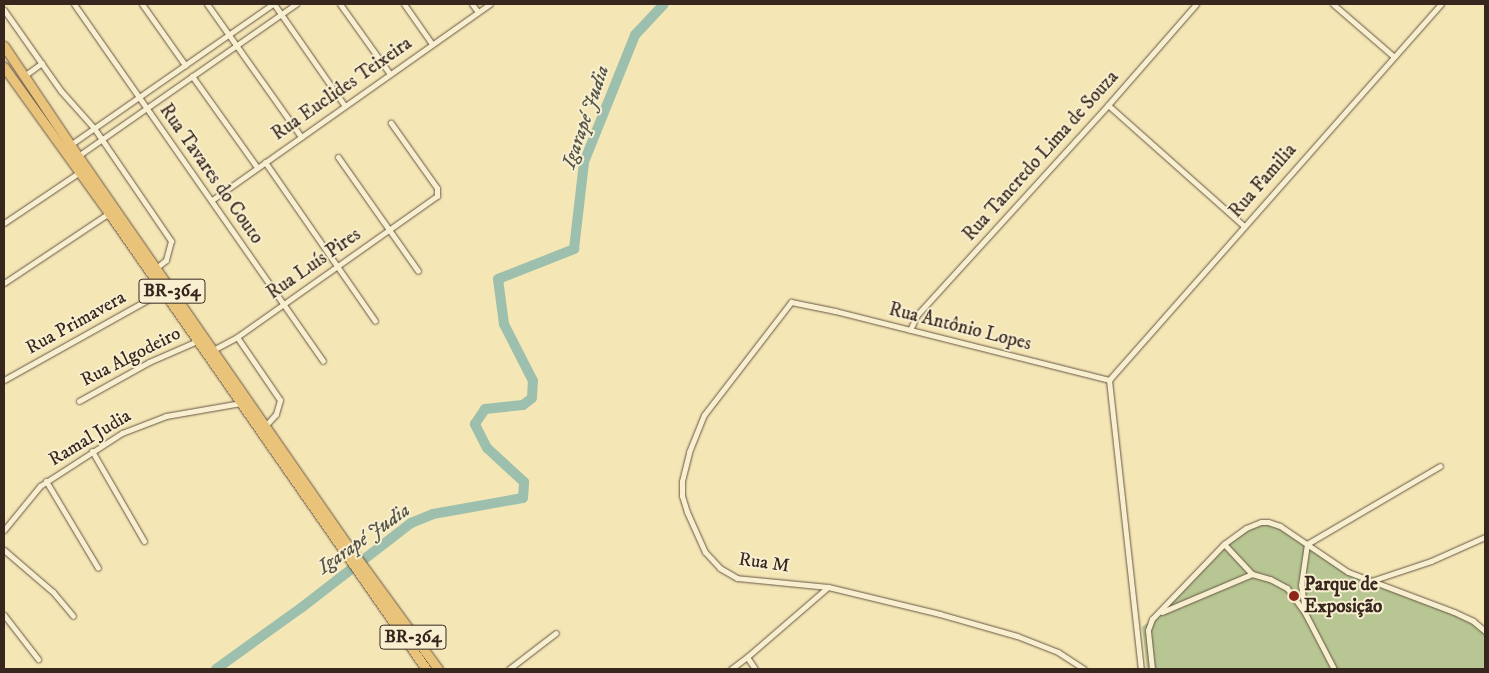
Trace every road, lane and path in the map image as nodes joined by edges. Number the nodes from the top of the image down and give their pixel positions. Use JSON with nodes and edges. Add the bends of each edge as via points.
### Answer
{"nodes":[{"id":1,"x":74,"y":4,"type":"edge"},
{"id":2,"x":142,"y":4,"type":"edge"},
{"id":3,"x":208,"y":4,"type":"edge"},
{"id":4,"x":273,"y":4,"type":"edge"},
{"id":5,"x":296,"y":4,"type":"edge"},
{"id":6,"x":340,"y":4,"type":"edge"},
{"id":7,"x":404,"y":4,"type":"edge"},
{"id":8,"x":472,"y":4,"type":"edge"},
{"id":9,"x":490,"y":4,"type":"edge"},
{"id":10,"x":1196,"y":4,"type":"edge"},
{"id":11,"x":1333,"y":4,"type":"edge"},
{"id":12,"x":1441,"y":4,"type":"edge"},
{"id":13,"x":4,"y":10,"type":"edge"},
{"id":14,"x":478,"y":12,"type":"junction"},
{"id":15,"x":281,"y":14,"type":"junction"},
{"id":16,"x":229,"y":34,"type":"junction"},
{"id":17,"x":432,"y":44,"type":"junction"},
{"id":18,"x":237,"y":45,"type":"junction"},
{"id":19,"x":4,"y":46,"type":"edge"},
{"id":20,"x":1393,"y":56,"type":"junction"},
{"id":21,"x":42,"y":63,"type":"junction"},
{"id":22,"x":185,"y":65,"type":"junction"},
{"id":23,"x":4,"y":69,"type":"edge"},
{"id":24,"x":390,"y":74,"type":"junction"},
{"id":25,"x":24,"y":76,"type":"junction"},
{"id":26,"x":192,"y":76,"type":"junction"},
{"id":27,"x":139,"y":97,"type":"junction"},
{"id":28,"x":345,"y":106,"type":"junction"},
{"id":29,"x":1108,"y":106,"type":"junction"},
{"id":30,"x":47,"y":108,"type":"junction"},
{"id":31,"x":147,"y":108,"type":"junction"},
{"id":32,"x":37,"y":114,"type":"junction"},
{"id":33,"x":391,"y":123,"type":"dead end"},
{"id":34,"x":94,"y":128,"type":"junction"},
{"id":35,"x":301,"y":137,"type":"junction"},
{"id":36,"x":102,"y":139,"type":"junction"},
{"id":37,"x":70,"y":145,"type":"junction"},
{"id":38,"x":78,"y":156,"type":"junction"},
{"id":39,"x":338,"y":156,"type":"dead end"},
{"id":40,"x":265,"y":162,"type":"junction"},
{"id":41,"x":257,"y":167,"type":"junction"},
{"id":42,"x":80,"y":172,"type":"junction"},
{"id":43,"x":212,"y":200,"type":"junction"},
{"id":44,"x":109,"y":213,"type":"junction"},
{"id":45,"x":4,"y":224,"type":"edge"},
{"id":46,"x":1244,"y":226,"type":"junction"},
{"id":47,"x":388,"y":230,"type":"junction"},
{"id":48,"x":336,"y":266,"type":"junction"},
{"id":49,"x":156,"y":268,"type":"junction"},
{"id":50,"x":418,"y":271,"type":"dead end"},
{"id":51,"x":4,"y":283,"type":"edge"},
{"id":52,"x":163,"y":291,"type":"junction"},
{"id":53,"x":804,"y":304,"type":"joint"},
{"id":54,"x":283,"y":305,"type":"junction"},
{"id":55,"x":375,"y":322,"type":"dead end"},
{"id":56,"x":910,"y":330,"type":"junction"},
{"id":57,"x":237,"y":337,"type":"junction"},
{"id":58,"x":197,"y":341,"type":"junction"},
{"id":59,"x":213,"y":350,"type":"junction"},
{"id":60,"x":324,"y":360,"type":"dead end"},
{"id":61,"x":4,"y":380,"type":"edge"},
{"id":62,"x":1109,"y":380,"type":"junction"},
{"id":63,"x":79,"y":401,"type":"dead end"},
{"id":64,"x":242,"y":403,"type":"junction"},
{"id":65,"x":266,"y":425,"type":"junction"},
{"id":66,"x":92,"y":451,"type":"junction"},
{"id":67,"x":1440,"y":466,"type":"dead end"},
{"id":68,"x":46,"y":481,"type":"junction"},
{"id":69,"x":4,"y":530,"type":"edge"},
{"id":70,"x":1485,"y":537,"type":"edge"},
{"id":71,"x":338,"y":538,"type":"junction"},
{"id":72,"x":144,"y":541,"type":"dead end"},
{"id":73,"x":1224,"y":544,"type":"junction"},
{"id":74,"x":1307,"y":544,"type":"junction"},
{"id":75,"x":4,"y":550,"type":"edge"},
{"id":76,"x":98,"y":568,"type":"dead end"},
{"id":77,"x":1252,"y":574,"type":"junction"},
{"id":78,"x":1370,"y":581,"type":"junction"},
{"id":79,"x":828,"y":587,"type":"junction"},
{"id":80,"x":387,"y":605,"type":"junction"},
{"id":81,"x":1160,"y":613,"type":"junction"},
{"id":82,"x":1306,"y":613,"type":"junction"},
{"id":83,"x":4,"y":615,"type":"edge"},
{"id":84,"x":73,"y":616,"type":"dead end"},
{"id":85,"x":1485,"y":631,"type":"edge"},
{"id":86,"x":556,"y":633,"type":"dead end"},
{"id":87,"x":747,"y":657,"type":"junction"},
{"id":88,"x":38,"y":659,"type":"dead end"},
{"id":89,"x":426,"y":669,"type":"edge"},
{"id":90,"x":438,"y":669,"type":"edge"},
{"id":91,"x":509,"y":669,"type":"edge"},
{"id":92,"x":731,"y":669,"type":"edge"},
{"id":93,"x":755,"y":669,"type":"edge"},
{"id":94,"x":1084,"y":669,"type":"edge"},
{"id":95,"x":1141,"y":669,"type":"edge"},
{"id":96,"x":1152,"y":669,"type":"edge"},
{"id":97,"x":1334,"y":669,"type":"edge"}],
"edges":[{"from":1,"to":27,"type":"street","name":"Rua Tavares do Couto"},
{"from":2,"to":22,"type":"street"},
{"from":3,"to":16,"type":"street"},
{"from":4,"to":15,"type":"street"},
{"from":4,"to":16,"type":"street"},
{"from":5,"to":15,"type":"street"},
{"from":6,"to":24,"type":"street"},
{"from":7,"to":17,"type":"street"},
{"from":8,"to":14,"type":"street"},
{"from":9,"to":14,"type":"street","name":"Rua Euclides Teixeira"},
{"from":10,"to":29,"type":"street","name":"Rua Tancredo Lima de Souza"},
{"from":11,"to":20,"type":"street"},
{"from":12,"to":20,"type":"street","name":"Rua Familia"},
{"from":13,"to":21,"type":"street"},
{"from":14,"to":17,"type":"street","name":"Rua Euclides Teixeira"},
{"from":15,"to":18,"type":"street"},
{"from":15,"to":28,"type":"street"},
{"from":16,"to":18,"type":"street"},
{"from":16,"to":22,"type":"street"},
{"from":17,"to":24,"type":"street","name":"Rua Euclides Teixeira"},
{"from":18,"to":26,"type":"street"},
{"from":18,"to":35,"type":"street"},
{"from":19,"to":25,"type":"highway","number":"BR-364"},
{"from":20,"to":46,"type":"street","name":"Rua Familia"},
{"from":21,"to":25,"type":"street"},
{"from":21,"to":34,"type":"street","via":[[61,91]]},
{"from":22,"to":27,"type":"street"},
{"from":23,"to":32,"type":"highway","number":"BR-364"},
{"from":24,"to":28,"type":"street","name":"Rua Euclides Teixeira"},
{"from":25,"to":30,"type":"highway","number":"BR-364"},
{"from":26,"to":31,"type":"street"},
{"from":26,"to":41,"type":"street"},
{"from":27,"to":31,"type":"street","name":"Rua Tavares do Couto"},
{"from":27,"to":34,"type":"street"},
{"from":28,"to":35,"type":"street","name":"Rua Euclides Teixeira"},
{"from":29,"to":46,"type":"street"},
{"from":29,"to":56,"type":"street","name":"Rua Tancredo Lima de Souza","via":[[917,316]]},
{"from":30,"to":32,"type":"highway","via":[[42,114]]},
{"from":30,"to":37,"type":"highway","number":"BR-364"},
{"from":31,"to":36,"type":"street"},
{"from":31,"to":43,"type":"street","name":"Rua Tavares do Couto"},
{"from":32,"to":42,"type":"highway","number":"BR-364"},
{"from":33,"to":47,"type":"street","name":"Rua Luís Pires","via":[[437,188],[438,195]]},
{"from":34,"to":36,"type":"street"},
{"from":34,"to":37,"type":"street"},
{"from":35,"to":40,"type":"street","name":"Rua Euclides Teixeira"},
{"from":36,"to":38,"type":"street"},
{"from":36,"to":49,"type":"street","via":[[171,241],[166,260]]},
{"from":37,"to":38,"type":"highway","number":"BR-364"},
{"from":38,"to":49,"type":"highway","number":"BR-364"},
{"from":39,"to":47,"type":"street"},
{"from":40,"to":41,"type":"street","name":"Rua Euclides Teixeira"},
{"from":40,"to":48,"type":"street"},
{"from":41,"to":43,"type":"street","name":"Rua Euclides Teixeira"},
{"from":42,"to":44,"type":"highway","number":"BR-364"},
{"from":42,"to":45,"type":"street"},
{"from":43,"to":54,"type":"street","name":"Rua Tavares do Couto"},
{"from":44,"to":51,"type":"street"},
{"from":44,"to":52,"type":"highway","number":"BR-364"},
{"from":46,"to":62,"type":"street","name":"Rua Familia"},
{"from":47,"to":48,"type":"street","name":"Rua Luís Pires"},
{"from":47,"to":50,"type":"street"},
{"from":48,"to":54,"type":"street","name":"Rua Luís Pires"},
{"from":48,"to":55,"type":"street"},
{"from":49,"to":59,"type":"highway","number":"BR-364"},
{"from":52,"to":58,"type":"highway","number":"BR-364"},
{"from":52,"to":61,"type":"street","name":"Rua Primavera"},
{"from":53,"to":56,"type":"street","name":"Rua Antônio Lopes"},
{"from":53,"to":79,"type":"street","name":"Rua M","via":[[792,302],[704,415],[689,452],[682,496],[705,552],[729,574],[750,580]]},
{"from":54,"to":57,"type":"street","name":"Rua Luís Pires"},
{"from":54,"to":60,"type":"street","name":"Rua Tavares do Couto"},
{"from":56,"to":62,"type":"street","name":"Rua Antônio Lopes"},
{"from":57,"to":59,"type":"street","name":"Rua Luís Pires"},
{"from":57,"to":65,"type":"street","via":[[280,400],[276,414]]},
{"from":58,"to":63,"type":"street","name":"Rua Algodeiro","via":[[149,362]]},
{"from":58,"to":64,"type":"highway","number":"BR-364"},
{"from":59,"to":65,"type":"highway","number":"BR-364"},
{"from":62,"to":95,"type":"street"},
{"from":64,"to":66,"type":"street","name":"Ramal Judia","via":[[154,419],[122,432]]},
{"from":64,"to":71,"type":"highway","number":"BR-364"},
{"from":65,"to":71,"type":"highway","number":"BR-364"},
{"from":66,"to":68,"type":"street","name":"Ramal Judia"},
{"from":66,"to":72,"type":"street"},
{"from":67,"to":74,"type":"street"},
{"from":68,"to":69,"type":"street","name":"Ramal Judia"},
{"from":68,"to":76,"type":"street"},
{"from":70,"to":78,"type":"street","via":[[1431,561]]},
{"from":71,"to":80,"type":"highway","number":"BR-364"},
{"from":73,"to":74,"type":"street","via":[[1246,528],[1268,522]]},
{"from":73,"to":77,"type":"street"},
{"from":73,"to":81,"type":"street"},
{"from":74,"to":78,"type":"street","via":[[1348,572]]},
{"from":74,"to":82,"type":"street","via":[[1301,586]]},
{"from":75,"to":84,"type":"street","via":[[53,592]]},
{"from":77,"to":81,"type":"street"},
{"from":77,"to":82,"type":"street","via":[[1280,582]]},
{"from":78,"to":85,"type":"street","via":[[1454,612]]},
{"from":79,"to":87,"type":"street"},
{"from":79,"to":94,"type":"street","name":"Rua M","via":[[1016,636],[1058,652]]},
{"from":80,"to":89,"type":"highway","number":"BR-364"},
{"from":80,"to":90,"type":"highway","number":"BR-364"},
{"from":81,"to":96,"type":"street","via":[[1148,624]]},
{"from":82,"to":97,"type":"street"},
{"from":83,"to":88,"type":"street"},
{"from":86,"to":91,"type":"street"},
{"from":87,"to":92,"type":"street"},
{"from":87,"to":93,"type":"street"}]}
